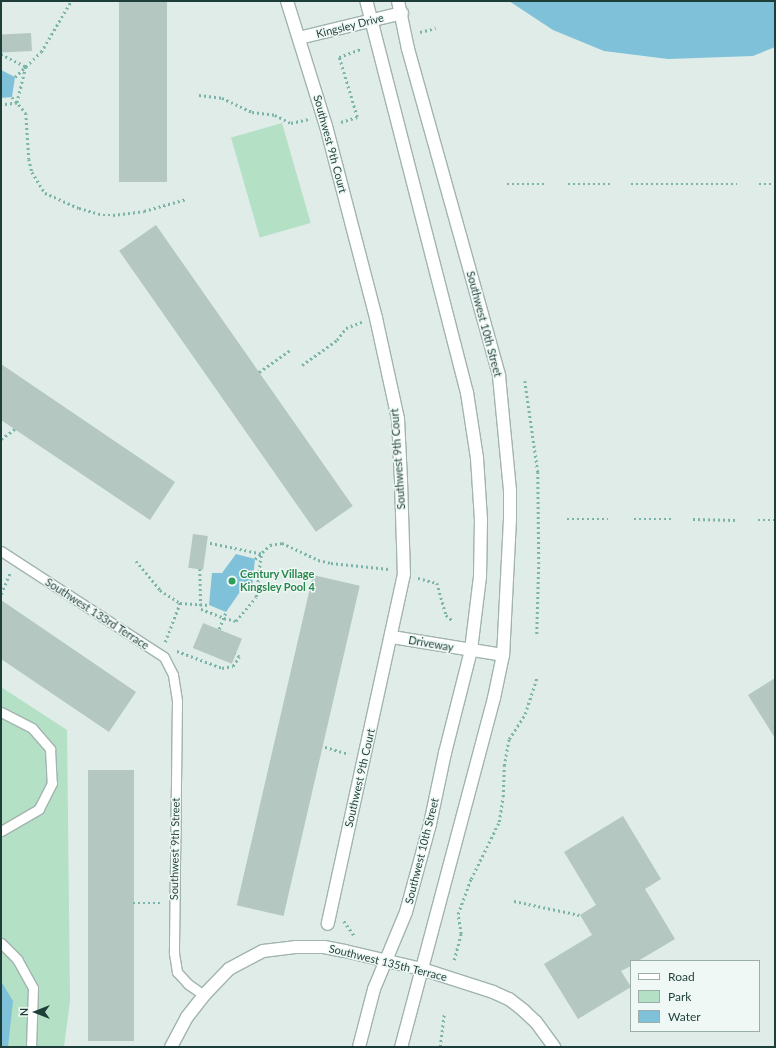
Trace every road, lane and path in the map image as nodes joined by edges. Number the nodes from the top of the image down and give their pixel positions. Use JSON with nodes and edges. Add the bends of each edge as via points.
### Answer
{"nodes":[{"id":1,"x":71,"y":1,"type":"edge"},
{"id":2,"x":286,"y":1,"type":"edge"},
{"id":3,"x":366,"y":1,"type":"edge"},
{"id":4,"x":398,"y":1,"type":"edge"},
{"id":5,"x":402,"y":13,"type":"junction"},
{"id":6,"x":372,"y":21,"type":"junction"},
{"id":7,"x":436,"y":28,"type":"dead end"},
{"id":8,"x":420,"y":33,"type":"dead end"},
{"id":9,"x":299,"y":38,"type":"junction"},
{"id":10,"x":361,"y":50,"type":"dead end"},
{"id":11,"x":1,"y":54,"type":"edge"},
{"id":12,"x":26,"y":67,"type":"junction"},
{"id":13,"x":15,"y":78,"type":"dead end"},
{"id":14,"x":199,"y":96,"type":"dead end"},
{"id":15,"x":12,"y":98,"type":"dead end"},
{"id":16,"x":17,"y":103,"type":"junction"},
{"id":17,"x":1,"y":105,"type":"edge"},
{"id":18,"x":324,"y":120,"type":"junction"},
{"id":19,"x":507,"y":184,"type":"dead end"},
{"id":20,"x":546,"y":184,"type":"dead end"},
{"id":21,"x":568,"y":184,"type":"dead end"},
{"id":22,"x":610,"y":184,"type":"dead end"},
{"id":23,"x":631,"y":184,"type":"dead end"},
{"id":24,"x":737,"y":184,"type":"dead end"},
{"id":25,"x":759,"y":184,"type":"dead end"},
{"id":26,"x":775,"y":184,"type":"edge"},
{"id":27,"x":186,"y":200,"type":"dead end"},
{"id":28,"x":376,"y":318,"type":"junction"},
{"id":29,"x":291,"y":350,"type":"dead end"},
{"id":30,"x":302,"y":365,"type":"dead end"},
{"id":31,"x":259,"y":372,"type":"dead end"},
{"id":32,"x":526,"y":382,"type":"dead end"},
{"id":33,"x":15,"y":429,"type":"dead end"},
{"id":34,"x":1,"y":439,"type":"edge"},
{"id":35,"x":567,"y":519,"type":"dead end"},
{"id":36,"x":608,"y":519,"type":"dead end"},
{"id":37,"x":634,"y":519,"type":"dead end"},
{"id":38,"x":673,"y":520,"type":"dead end"},
{"id":39,"x":693,"y":520,"type":"dead end"},
{"id":40,"x":736,"y":520,"type":"dead end"},
{"id":41,"x":758,"y":520,"type":"dead end"},
{"id":42,"x":775,"y":520,"type":"edge"},
{"id":43,"x":208,"y":544,"type":"dead end"},
{"id":44,"x":1,"y":551,"type":"edge"},
{"id":45,"x":262,"y":554,"type":"junction"},
{"id":46,"x":254,"y":560,"type":"dead end"},
{"id":47,"x":136,"y":561,"type":"dead end"},
{"id":48,"x":18,"y":562,"type":"junction"},
{"id":49,"x":200,"y":569,"type":"dead end"},
{"id":50,"x":395,"y":570,"type":"dead end"},
{"id":51,"x":417,"y":578,"type":"dead end"},
{"id":52,"x":1,"y":594,"type":"edge"},
{"id":53,"x":180,"y":604,"type":"junction"},
{"id":54,"x":201,"y":605,"type":"junction"},
{"id":55,"x":209,"y":605,"type":"dead end"},
{"id":56,"x":226,"y":612,"type":"dead end"},
{"id":57,"x":224,"y":618,"type":"junction"},
{"id":58,"x":452,"y":620,"type":"dead end"},
{"id":59,"x":219,"y":629,"type":"dead end"},
{"id":60,"x":537,"y":635,"type":"dead end"},
{"id":61,"x":392,"y":638,"type":"junction"},
{"id":62,"x":168,"y":648,"type":"junction"},
{"id":63,"x":471,"y":650,"type":"junction"},
{"id":64,"x":235,"y":654,"type":"dead end"},
{"id":65,"x":503,"y":655,"type":"junction"},
{"id":66,"x":164,"y":657,"type":"junction"},
{"id":67,"x":538,"y":677,"type":"dead end"},
{"id":68,"x":176,"y":690,"type":"joint"},
{"id":69,"x":1,"y":712,"type":"edge"},
{"id":70,"x":325,"y":747,"type":"dead end"},
{"id":71,"x":364,"y":759,"type":"junction"},
{"id":72,"x":1,"y":831,"type":"edge"},
{"id":73,"x":514,"y":901,"type":"dead end"},
{"id":74,"x":133,"y":903,"type":"dead end"},
{"id":75,"x":175,"y":903,"type":"junction"},
{"id":76,"x":580,"y":915,"type":"dead end"},
{"id":77,"x":328,"y":924,"type":"dead end"},
{"id":78,"x":1,"y":943,"type":"edge"},
{"id":79,"x":454,"y":960,"type":"dead end"},
{"id":80,"x":387,"y":961,"type":"junction"},
{"id":81,"x":422,"y":969,"type":"junction"},
{"id":82,"x":204,"y":995,"type":"junction"},
{"id":83,"x":444,"y":1013,"type":"dead end"},
{"id":84,"x":31,"y":1047,"type":"edge"},
{"id":85,"x":170,"y":1047,"type":"edge"},
{"id":86,"x":359,"y":1047,"type":"edge"},
{"id":87,"x":400,"y":1047,"type":"edge"},
{"id":88,"x":440,"y":1047,"type":"edge"},
{"id":89,"x":554,"y":1047,"type":"edge"}],
"edges":[{"from":1,"to":12,"type":"path","via":[[41,52]]},
{"from":2,"to":9,"type":"street","name":"Southwest 9th Court"},
{"from":3,"to":6,"type":"street","name":"Southwest 10th Street"},
{"from":4,"to":5,"type":"street","name":"Southwest 10th Street"},
{"from":5,"to":6,"type":"street","name":"Kingsley Drive"},
{"from":5,"to":65,"type":"street","name":"Southwest 10th Street","via":[[408,49],[499,376],[510,490]]},
{"from":6,"to":9,"type":"street","name":"Kingsley Drive"},
{"from":6,"to":63,"type":"street","name":"Southwest 10th Street","via":[[471,415],[481,520],[480,577]]},
{"from":7,"to":8,"type":"path"},
{"from":9,"to":18,"type":"street","name":"Southwest 9th Court"},
{"from":10,"to":18,"type":"path","via":[[339,57],[357,118]]},
{"from":11,"to":12,"type":"path"},
{"from":12,"to":13,"type":"path"},
{"from":12,"to":16,"type":"path"},
{"from":14,"to":18,"type":"path","via":[[222,98],[252,112],[275,116],[292,123]]},
{"from":15,"to":16,"type":"path"},
{"from":16,"to":17,"type":"path"},
{"from":16,"to":27,"type":"path","via":[[26,113],[32,172],[45,193],[103,215],[144,212]]},
{"from":18,"to":28,"type":"street","name":"Southwest 9th Court"},
{"from":19,"to":20,"type":"path"},
{"from":21,"to":22,"type":"path"},
{"from":23,"to":24,"type":"path"},
{"from":25,"to":26,"type":"path"},
{"from":28,"to":30,"type":"path","via":[[346,328],[337,340]]},
{"from":28,"to":61,"type":"street","name":"Southwest 9th Court","via":[[398,419],[399,435],[404,574]]},
{"from":29,"to":31,"type":"path"},
{"from":32,"to":60,"type":"path","via":[[538,472]]},
{"from":33,"to":34,"type":"path"},
{"from":35,"to":36,"type":"path"},
{"from":37,"to":38,"type":"path"},
{"from":39,"to":40,"type":"path"},
{"from":41,"to":42,"type":"path"},
{"from":43,"to":45,"type":"path"},
{"from":44,"to":48,"type":"lane","name":"Southwest 133rd Terrace"},
{"from":45,"to":46,"type":"path"},
{"from":45,"to":50,"type":"path","via":[[270,546],[282,543],[331,564]]},
{"from":45,"to":57,"type":"path","via":[[256,597],[236,621]]},
{"from":47,"to":53,"type":"path","via":[[160,590]]},
{"from":48,"to":52,"type":"path","via":[[12,569]]},
{"from":48,"to":66,"type":"lane","name":"Southwest 133rd Terrace"},
{"from":49,"to":54,"type":"path"},
{"from":51,"to":58,"type":"path","via":[[437,583],[446,616]]},
{"from":53,"to":54,"type":"path"},
{"from":53,"to":62,"type":"path","via":[[165,643]]},
{"from":54,"to":55,"type":"path"},
{"from":54,"to":57,"type":"path","via":[[201,609]]},
{"from":56,"to":57,"type":"path"},
{"from":57,"to":59,"type":"path"},
{"from":61,"to":63,"type":"street","name":"Driveway"},
{"from":61,"to":71,"type":"street","name":"Southwest 9th Court"},
{"from":62,"to":64,"type":"path","via":[[222,668],[233,666],[239,657]]},
{"from":62,"to":66,"type":"path"},
{"from":63,"to":65,"type":"street"},
{"from":63,"to":80,"type":"street","name":"Southwest 10th Street","via":[[430,824],[406,912]]},
{"from":65,"to":81,"type":"street","name":"Southwest 10th Street","via":[[494,698]]},
{"from":66,"to":68,"type":"lane","name":"Southwest 133rd Terrace","via":[[173,675]]},
{"from":67,"to":79,"type":"path","via":[[526,714],[509,739],[499,822],[471,879],[458,914],[461,934]]},
{"from":68,"to":75,"type":"lane","name":"Southwest 9th Street"},
{"from":69,"to":72,"type":"lane","via":[[32,728],[50,749],[52,783],[39,809]]},
{"from":70,"to":71,"type":"path"},
{"from":71,"to":77,"type":"street","name":"Southwest 9th Court"},
{"from":73,"to":76,"type":"path"},
{"from":74,"to":75,"type":"path"},
{"from":75,"to":82,"type":"lane","name":"Southwest 9th Street","via":[[174,953],[177,972],[188,984]]},
{"from":78,"to":84,"type":"lane","via":[[17,960],[33,988]]},
{"from":80,"to":81,"type":"street","name":"Southwest 135th Terrace"},
{"from":80,"to":82,"type":"street","name":"Southwest 135th Terrace","via":[[324,948],[295,947],[263,951],[229,970]]},
{"from":80,"to":86,"type":"street","name":"Southwest 10th Street","via":[[374,989]]},
{"from":81,"to":87,"type":"street","name":"Southwest 10th Street"},
{"from":81,"to":89,"type":"street","name":"Southwest 135th Terrace","via":[[493,992],[509,1000],[536,1022]]},
{"from":82,"to":85,"type":"street","name":"Southwest 135th Terrace"},
{"from":83,"to":88,"type":"path"}]}
